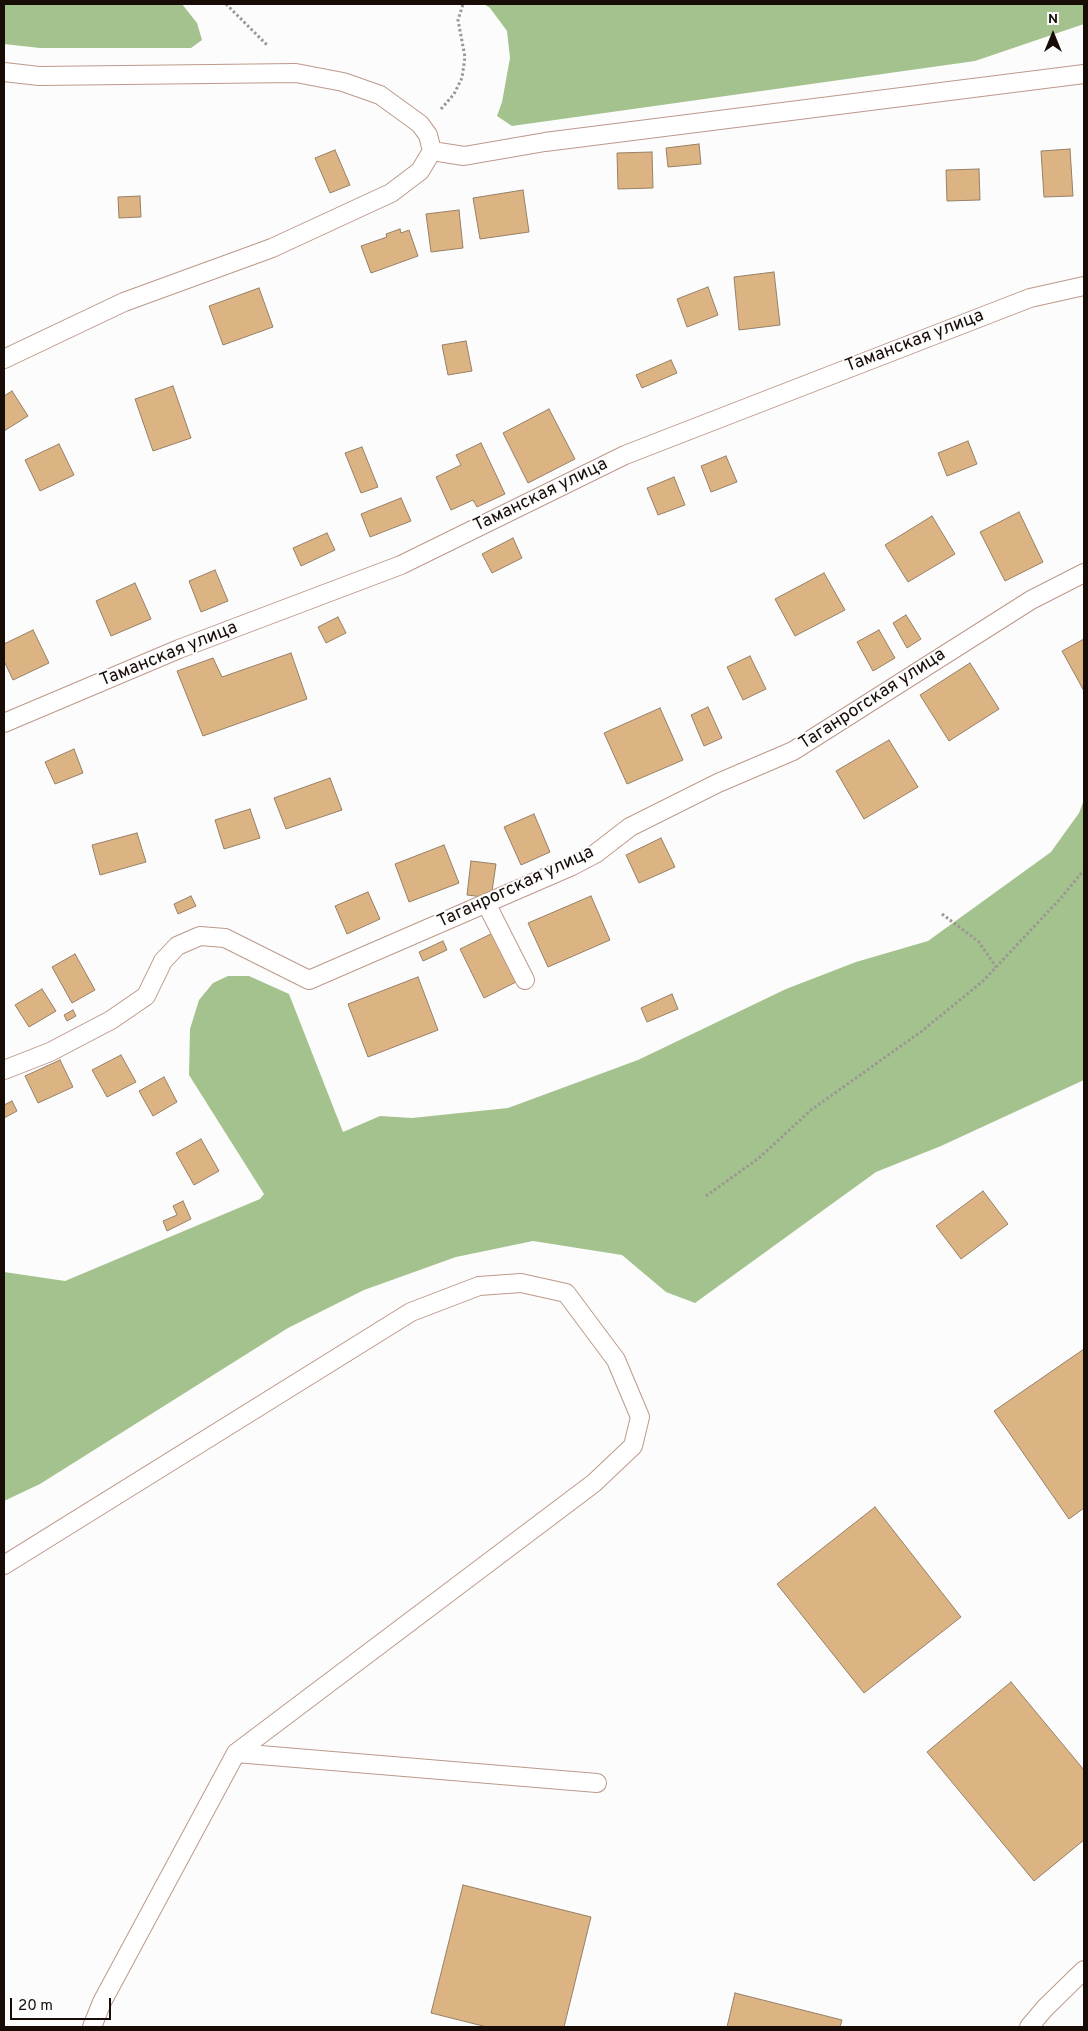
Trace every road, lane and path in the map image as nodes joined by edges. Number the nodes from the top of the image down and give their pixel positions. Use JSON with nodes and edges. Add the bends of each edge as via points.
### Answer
{"nodes":[{"id":1,"x":226,"y":4,"type":"edge"},
{"id":2,"x":463,"y":4,"type":"edge"},
{"id":3,"x":4,"y":72,"type":"edge"},
{"id":4,"x":296,"y":73,"type":"junction"},
{"id":5,"x":1084,"y":74,"type":"edge"},
{"id":6,"x":420,"y":124,"type":"junction"},
{"id":7,"x":432,"y":151,"type":"junction"},
{"id":8,"x":1084,"y":286,"type":"edge"},
{"id":9,"x":4,"y":359,"type":"edge"},
{"id":10,"x":1084,"y":573,"type":"edge"},
{"id":11,"x":4,"y":722,"type":"edge"},
{"id":12,"x":1084,"y":870,"type":"edge"},
{"id":13,"x":486,"y":903,"type":"junction"},
{"id":14,"x":942,"y":914,"type":"dead end"},
{"id":15,"x":996,"y":967,"type":"junction"},
{"id":16,"x":525,"y":980,"type":"dead end"},
{"id":17,"x":4,"y":1070,"type":"edge"},
{"id":18,"x":706,"y":1196,"type":"dead end"},
{"id":19,"x":4,"y":1565,"type":"edge"},
{"id":20,"x":236,"y":1753,"type":"junction"},
{"id":21,"x":597,"y":1783,"type":"dead end"},
{"id":22,"x":1084,"y":1970,"type":"edge"},
{"id":23,"x":92,"y":2027,"type":"edge"},
{"id":24,"x":1029,"y":2027,"type":"edge"}],
"edges":[{"from":1,"to":4,"type":"path"},
{"from":2,"to":6,"type":"path","via":[[458,20],[466,56],[462,78],[445,106]]},
{"from":3,"to":4,"type":"lane","via":[[39,76]]},
{"from":4,"to":6,"type":"lane","via":[[343,82],[380,95]]},
{"from":5,"to":7,"type":"lane","via":[[554,141],[464,156]]},
{"from":6,"to":7,"type":"lane","via":[[428,135]]},
{"from":7,"to":9,"type":"lane","via":[[420,171],[391,193],[272,248],[124,302]]},
{"from":8,"to":11,"type":"lane","name":"Таманская улица","via":[[1030,298],[625,455],[401,565],[179,649]]},
{"from":10,"to":13,"type":"lane","name":"Таганрогская улица","via":[[1016,609],[793,750],[630,827],[595,854],[572,866]]},
{"from":12,"to":15,"type":"path"},
{"from":13,"to":16,"type":"lane"},
{"from":13,"to":17,"type":"lane","name":"Таганрогская улица","via":[[309,980],[225,938],[200,936],[178,946],[163,961],[146,996],[112,1020],[50,1052]]},
{"from":14,"to":15,"type":"path","via":[[979,942]]},
{"from":15,"to":18,"type":"path","via":[[922,1031],[811,1110],[759,1158]]},
{"from":19,"to":20,"type":"lane","via":[[411,1312],[479,1286],[521,1283],[566,1293],[616,1360],[640,1417],[633,1446],[594,1483]]},
{"from":20,"to":21,"type":"lane"},
{"from":20,"to":23,"type":"lane","via":[[102,2002]]},
{"from":22,"to":24,"type":"lane"}]}
